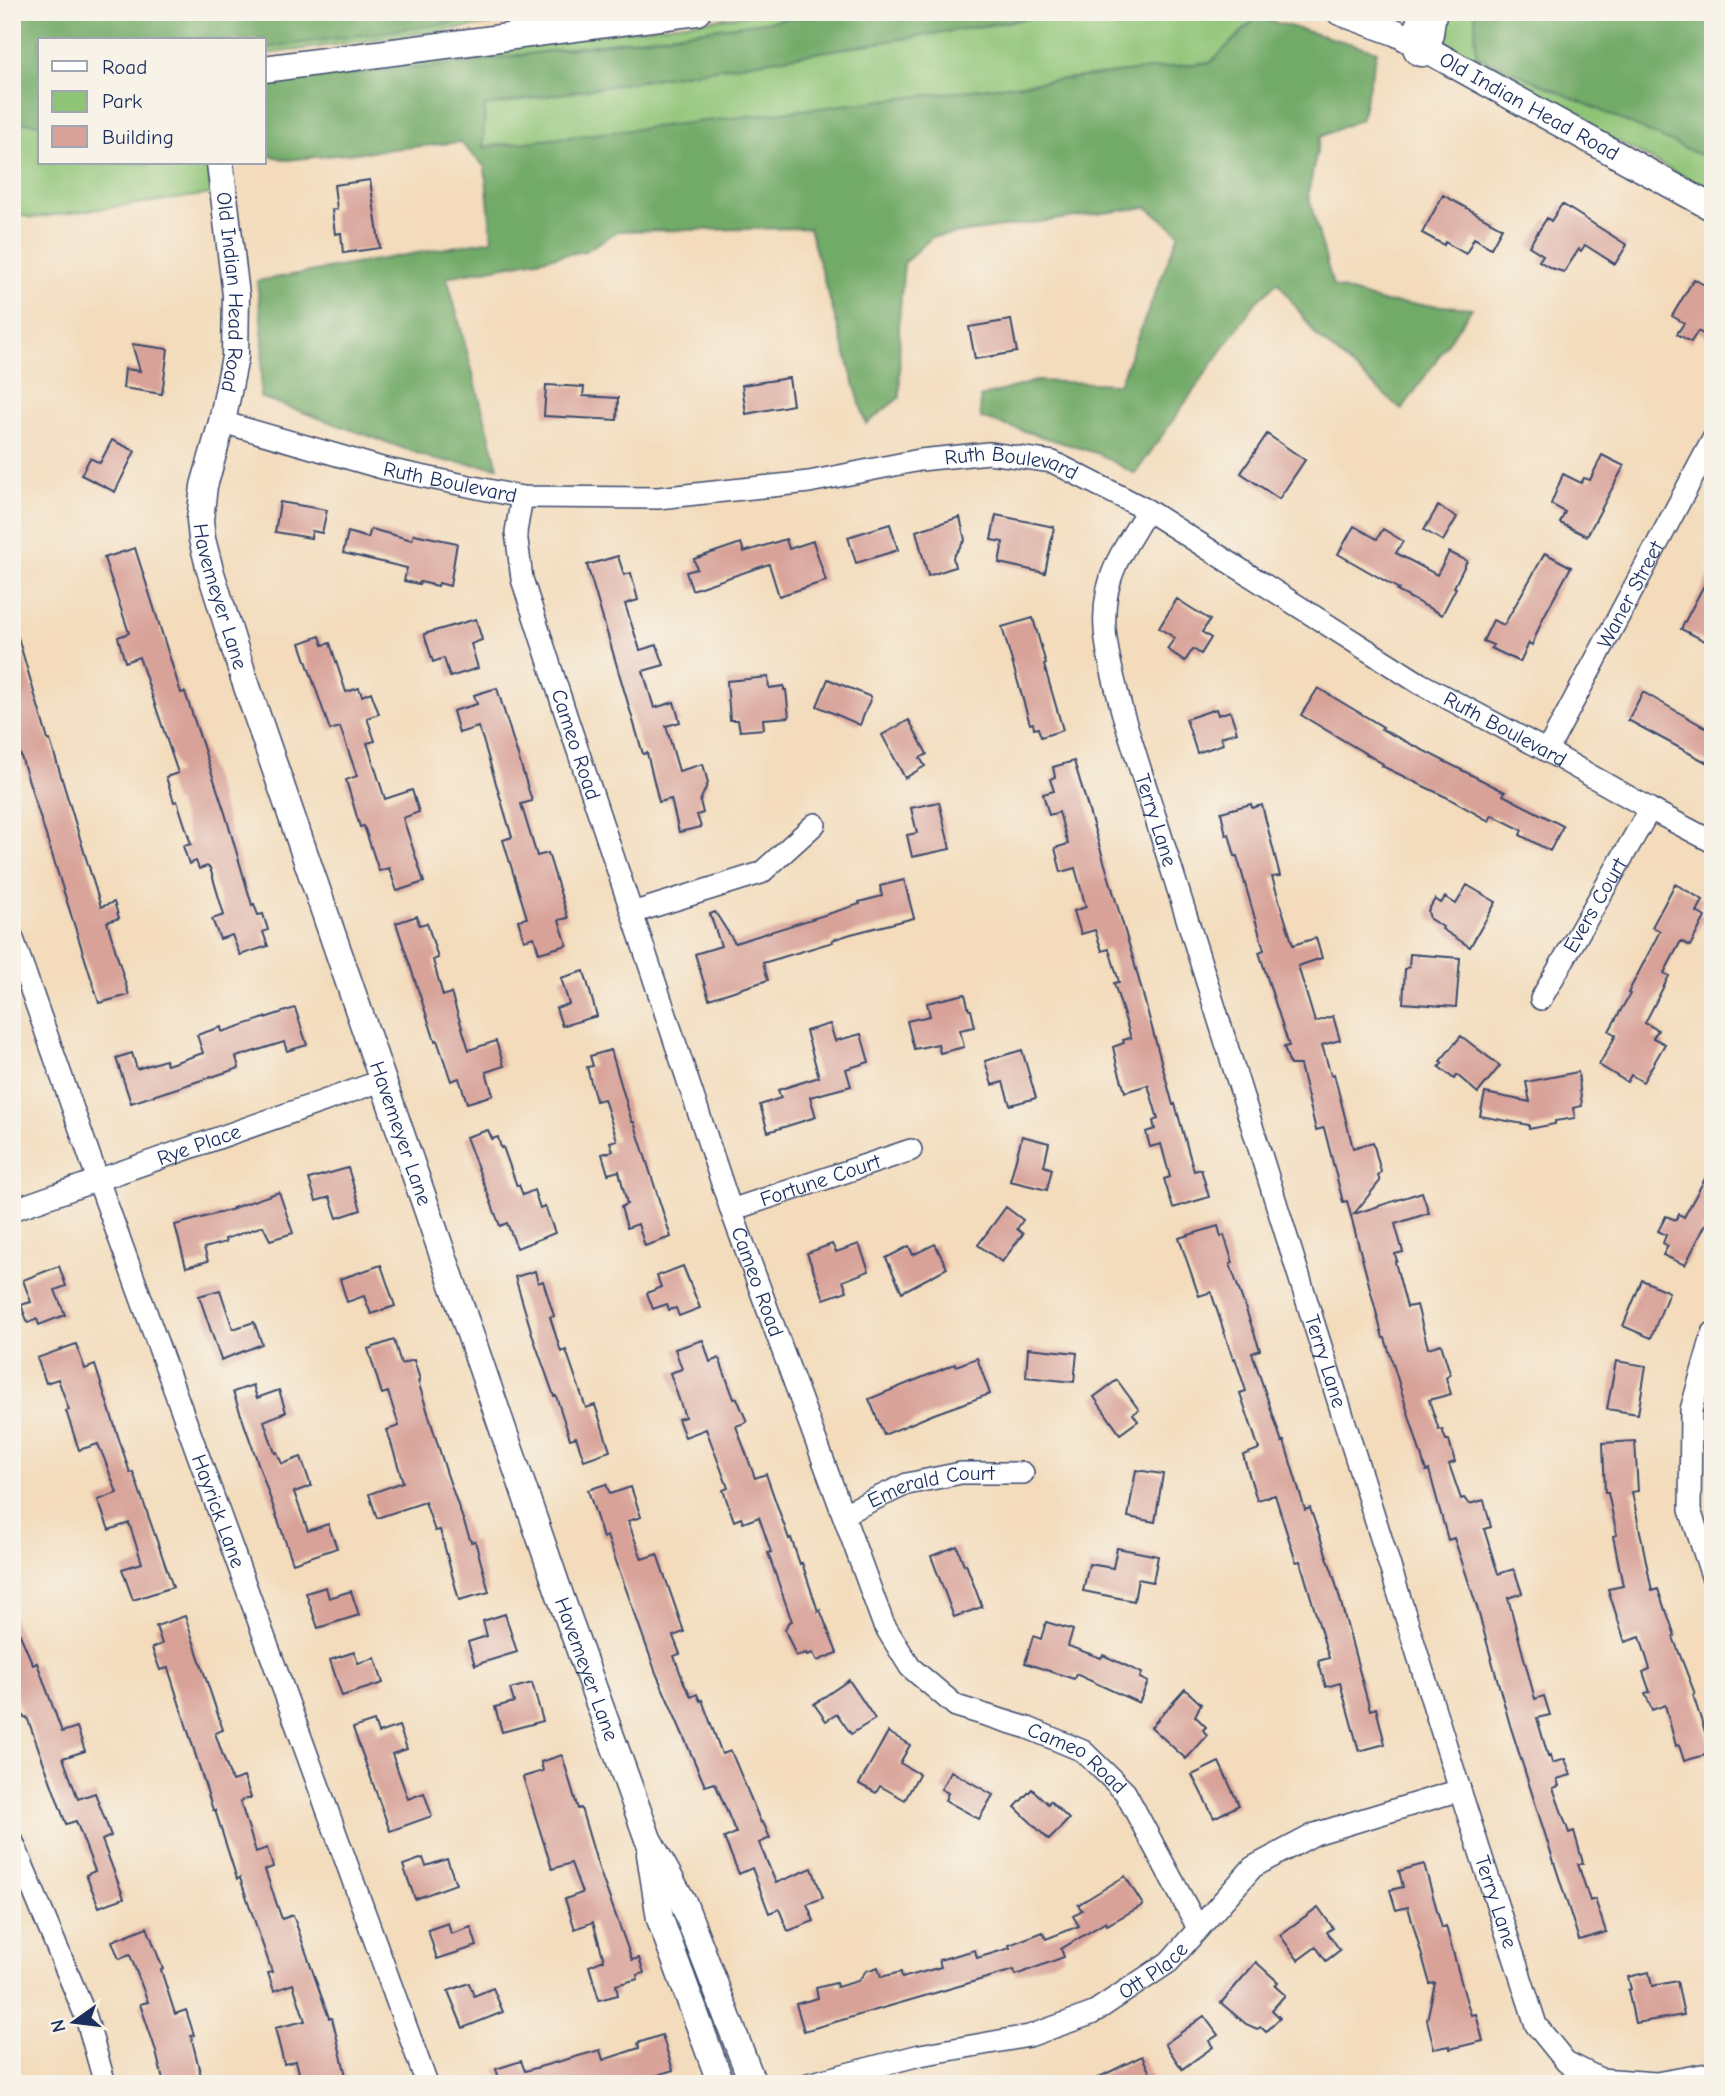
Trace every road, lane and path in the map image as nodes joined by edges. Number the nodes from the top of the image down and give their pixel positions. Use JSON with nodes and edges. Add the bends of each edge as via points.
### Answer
{"nodes":[{"id":1,"x":697,"y":12,"type":"edge"},
{"id":2,"x":1340,"y":12,"type":"edge"},
{"id":3,"x":1412,"y":26,"type":"edge"},
{"id":4,"x":266,"y":69,"type":"edge"},
{"id":5,"x":220,"y":164,"type":"edge"},
{"id":6,"x":1713,"y":208,"type":"edge"},
{"id":7,"x":222,"y":422,"type":"junction"},
{"id":8,"x":1713,"y":439,"type":"edge"},
{"id":9,"x":522,"y":497,"type":"junction"},
{"id":10,"x":1147,"y":510,"type":"junction"},
{"id":11,"x":1547,"y":751,"type":"junction"},
{"id":12,"x":1650,"y":809,"type":"junction"},
{"id":13,"x":815,"y":824,"type":"dead end"},
{"id":14,"x":1713,"y":842,"type":"edge"},
{"id":15,"x":632,"y":913,"type":"junction"},
{"id":16,"x":12,"y":936,"type":"edge"},
{"id":17,"x":1541,"y":999,"type":"dead end"},
{"id":18,"x":384,"y":1080,"type":"junction"},
{"id":19,"x":911,"y":1150,"type":"dead end"},
{"id":20,"x":98,"y":1180,"type":"junction"},
{"id":21,"x":12,"y":1210,"type":"edge"},
{"id":22,"x":731,"y":1210,"type":"junction"},
{"id":23,"x":1713,"y":1333,"type":"edge"},
{"id":24,"x":1023,"y":1473,"type":"dead end"},
{"id":25,"x":843,"y":1514,"type":"junction"},
{"id":26,"x":1713,"y":1579,"type":"edge"},
{"id":27,"x":1460,"y":1790,"type":"junction"},
{"id":28,"x":648,"y":1839,"type":"junction"},
{"id":29,"x":12,"y":1840,"type":"edge"},
{"id":30,"x":1198,"y":1928,"type":"junction"},
{"id":31,"x":1713,"y":2073,"type":"edge"},
{"id":32,"x":105,"y":2084,"type":"edge"},
{"id":33,"x":427,"y":2084,"type":"edge"},
{"id":34,"x":721,"y":2084,"type":"edge"},
{"id":35,"x":753,"y":2084,"type":"edge"},
{"id":36,"x":808,"y":2084,"type":"edge"}],
"edges":[{"from":1,"to":4,"type":"street"},
{"from":2,"to":3,"type":"street","name":"Old Indian Head Road"},
{"from":3,"to":6,"type":"street","name":"Old Indian Head Road"},
{"from":5,"to":7,"type":"street","name":"Old Indian Head Road","via":[[237,318],[235,357]]},
{"from":7,"to":9,"type":"street","name":"Ruth Boulevard","via":[[382,468]]},
{"from":7,"to":18,"type":"street","name":"Havemeyer Lane","via":[[201,501],[207,560]]},
{"from":8,"to":11,"type":"street","name":"Waner Street"},
{"from":9,"to":10,"type":"street","name":"Ruth Boulevard","via":[[658,498],[808,482],[920,460],[989,453],[1053,462]]},
{"from":9,"to":15,"type":"street","name":"Cameo Road","via":[[516,532],[522,579]]},
{"from":10,"to":11,"type":"street","name":"Ruth Boulevard","via":[[1419,683]]},
{"from":10,"to":27,"type":"street","name":"Terry Lane","via":[[1116,563],[1104,601],[1104,639],[1130,738]]},
{"from":11,"to":12,"type":"street","name":"Ruth Boulevard"},
{"from":12,"to":14,"type":"street","name":"Ruth Boulevard"},
{"from":12,"to":17,"type":"street","name":"Evers Court"},
{"from":13,"to":15,"type":"street","via":[[761,873]]},
{"from":15,"to":22,"type":"street","name":"Cameo Road"},
{"from":16,"to":20,"type":"street","name":"Hayrick Lane"},
{"from":18,"to":20,"type":"street","name":"Rye Place"},
{"from":18,"to":28,"type":"street","name":"Havemeyer Lane"},
{"from":19,"to":22,"type":"street","name":"Fortune Court"},
{"from":20,"to":21,"type":"street","name":"Rye Place"},
{"from":20,"to":33,"type":"street","name":"Hayrick Lane"},
{"from":22,"to":25,"type":"street","name":"Cameo Road"},
{"from":23,"to":26,"type":"street","via":[[1691,1410],[1690,1510]]},
{"from":24,"to":25,"type":"street","name":"Emerald Court","via":[[961,1473],[907,1485]]},
{"from":25,"to":30,"type":"street","name":"Cameo Road","via":[[883,1623],[910,1667],[956,1706],[1083,1751],[1125,1792]]},
{"from":27,"to":30,"type":"street","name":"Ott Place","via":[[1315,1834],[1253,1867]]},
{"from":27,"to":31,"type":"street","name":"Terry Lane","via":[[1536,2025],[1566,2063],[1600,2079],[1656,2083]]},
{"from":28,"to":34,"type":"street","name":"Havemeyer Lane","via":[[660,1919]]},
{"from":28,"to":35,"type":"street","name":"Havemeyer Lane","via":[[683,1902]]},
{"from":29,"to":32,"type":"street","via":[[86,2017]]},
{"from":30,"to":36,"type":"street","name":"Ott Place","via":[[1169,1962],[1091,2014],[1029,2036],[920,2055]]}]}
